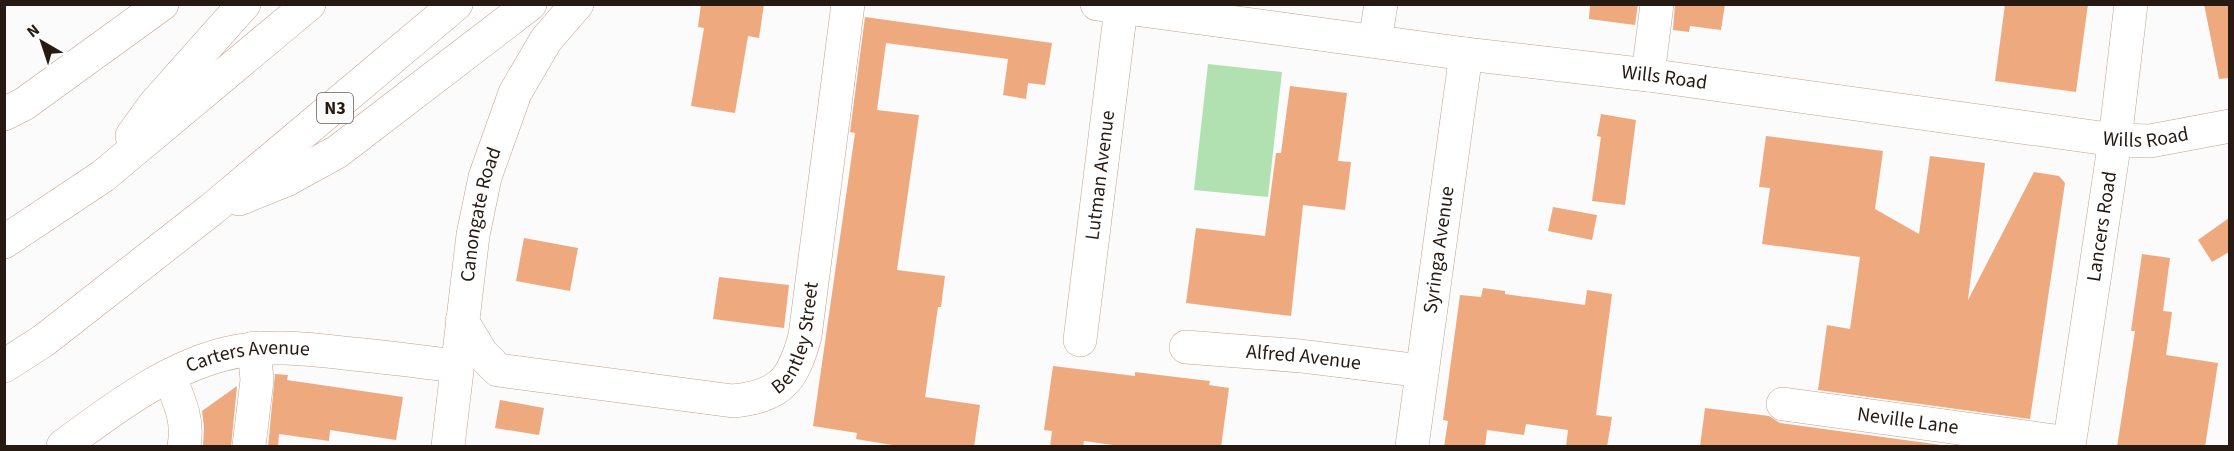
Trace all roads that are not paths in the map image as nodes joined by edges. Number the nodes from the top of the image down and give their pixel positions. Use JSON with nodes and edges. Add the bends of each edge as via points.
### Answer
{"nodes":[{"id":1,"x":162,"y":4,"type":"edge"},
{"id":2,"x":244,"y":4,"type":"edge"},
{"id":3,"x":309,"y":4,"type":"edge"},
{"id":4,"x":456,"y":4,"type":"edge"},
{"id":5,"x":530,"y":4,"type":"edge"},
{"id":6,"x":577,"y":4,"type":"edge"},
{"id":7,"x":848,"y":4,"type":"edge"},
{"id":8,"x":1381,"y":4,"type":"edge"},
{"id":9,"x":1657,"y":4,"type":"edge"},
{"id":10,"x":2132,"y":4,"type":"edge"},
{"id":11,"x":1109,"y":6,"type":"edge"},
{"id":12,"x":1195,"y":11,"type":"edge"},
{"id":13,"x":1375,"y":41,"type":"junction"},
{"id":14,"x":1466,"y":54,"type":"junction"},
{"id":15,"x":1648,"y":75,"type":"junction"},
{"id":16,"x":4,"y":114,"type":"edge"},
{"id":17,"x":2229,"y":126,"type":"edge"},
{"id":18,"x":2115,"y":140,"type":"junction"},
{"id":19,"x":103,"y":176,"type":"junction"},
{"id":20,"x":212,"y":209,"type":"junction"},
{"id":21,"x":4,"y":242,"type":"edge"},
{"id":22,"x":462,"y":321,"type":"junction"},
{"id":23,"x":1080,"y":340,"type":"dead end"},
{"id":24,"x":1186,"y":347,"type":"dead end"},
{"id":25,"x":254,"y":348,"type":"junction"},
{"id":26,"x":4,"y":366,"type":"edge"},
{"id":27,"x":457,"y":366,"type":"junction"},
{"id":28,"x":498,"y":370,"type":"junction"},
{"id":29,"x":1422,"y":371,"type":"junction"},
{"id":30,"x":169,"y":376,"type":"junction"},
{"id":31,"x":1783,"y":404,"type":"dead end"},
{"id":32,"x":449,"y":434,"type":"edge"},
{"id":33,"x":2069,"y":445,"type":"edge"},
{"id":34,"x":63,"y":447,"type":"edge"},
{"id":35,"x":184,"y":447,"type":"edge"},
{"id":36,"x":249,"y":447,"type":"edge"},
{"id":37,"x":1412,"y":447,"type":"edge"}],
"edges":[{"from":1,"to":16,"type":"main road","via":[[24,104]]},
{"from":2,"to":19,"type":"main road","via":[[155,105]]},
{"from":3,"to":19,"type":"main road"},
{"from":4,"to":20,"type":"main road","number":"N3"},
{"from":5,"to":20,"type":"main road","via":[[337,152],[286,180]]},
{"from":6,"to":22,"type":"main road","name":"Canongate Road","via":[[546,40],[515,93],[500,131],[473,235]]},
{"from":7,"to":28,"type":"main road","name":"Bentley Street","via":[[806,336],[792,373],[781,385],[753,399],[733,401]]},
{"from":8,"to":13,"type":"main road"},
{"from":9,"to":15,"type":"main road"},
{"from":10,"to":18,"type":"main road","name":"Lancers Road"},
{"from":11,"to":12,"type":"main road","name":"Wills Road"},
{"from":11,"to":23,"type":"main road","name":"Lutman Avenue"},
{"from":12,"to":13,"type":"main road","name":"Wills Road"},
{"from":13,"to":14,"type":"main road","name":"Wills Road"},
{"from":14,"to":15,"type":"main road","name":"Wills Road"},
{"from":14,"to":29,"type":"main road","name":"Syringa Avenue"},
{"from":15,"to":18,"type":"main road","name":"Wills Road"},
{"from":17,"to":18,"type":"main road","name":"Wills Road","via":[[2150,141]]},
{"from":18,"to":33,"type":"main road","name":"Lancers Road"},
{"from":19,"to":21,"type":"main road"},
{"from":20,"to":26,"type":"main road","number":"N3"},
{"from":22,"to":27,"type":"main road","name":"Canongate Road"},
{"from":22,"to":28,"type":"main road","via":[[482,354]]},
{"from":24,"to":29,"type":"main road","name":"Alfred Avenue"},
{"from":25,"to":27,"type":"main road","name":"Carters Avenue","via":[[306,348]]},
{"from":25,"to":30,"type":"main road","name":"Carters Avenue","via":[[220,355]]},
{"from":25,"to":36,"type":"main road","via":[[257,380]]},
{"from":27,"to":32,"type":"main road","name":"Canongate Road"},
{"from":28,"to":32,"type":"main road","via":[[473,391]]},
{"from":29,"to":37,"type":"main road","name":"Syringa Avenue"},
{"from":30,"to":34,"type":"main road","name":"Carters Avenue"},
{"from":30,"to":35,"type":"main road","via":[[186,420]]},
{"from":31,"to":33,"type":"main road","name":"Neville Lane"}]}
